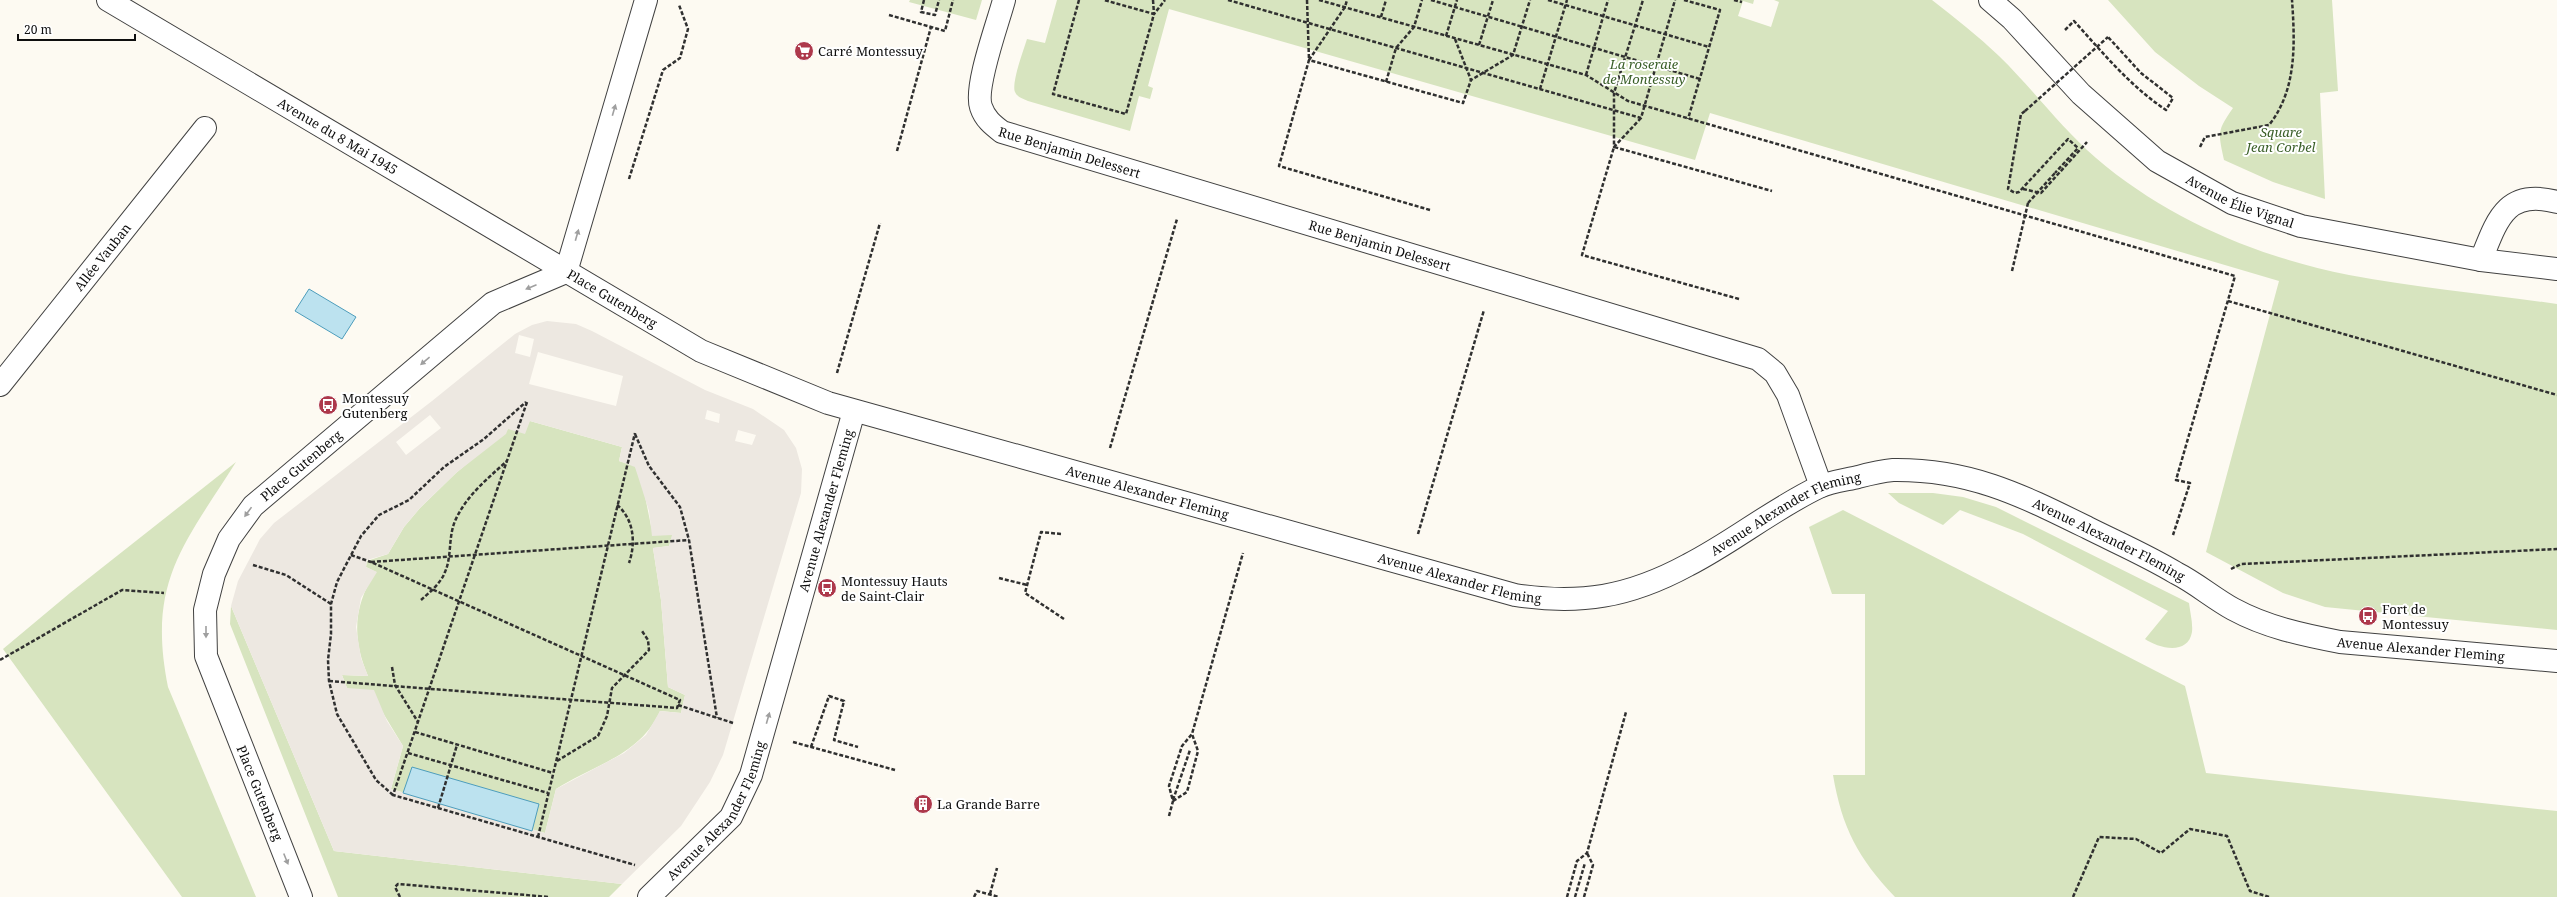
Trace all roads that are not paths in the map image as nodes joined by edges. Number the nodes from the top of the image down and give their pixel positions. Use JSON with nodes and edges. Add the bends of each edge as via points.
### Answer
{"nodes":[{"id":1,"x":108,"y":0,"type":"edge"},
{"id":2,"x":646,"y":0,"type":"edge"},
{"id":3,"x":1004,"y":0,"type":"edge"},
{"id":4,"x":1990,"y":0,"type":"edge"},
{"id":5,"x":205,"y":128,"type":"dead end"},
{"id":6,"x":2557,"y":202,"type":"edge"},
{"id":7,"x":2481,"y":260,"type":"junction"},
{"id":8,"x":2557,"y":269,"type":"edge"},
{"id":9,"x":566,"y":272,"type":"junction"},
{"id":10,"x":0,"y":385,"type":"edge"},
{"id":11,"x":854,"y":411,"type":"junction"},
{"id":12,"x":1821,"y":486,"type":"junction"},
{"id":13,"x":2557,"y":661,"type":"edge"},
{"id":14,"x":301,"y":897,"type":"edge"},
{"id":15,"x":649,"y":897,"type":"edge"}],
"edges":[{"from":1,"to":9,"type":"street","name":"Avenue du 8 Mai 1945"},
{"from":9,"to":2,"type":"street","one_way":true},
{"from":3,"to":12,"type":"street","name":"Rue Benjamin Delessert","via":[[979,88],[980,106],[989,122],[1002,132],[1758,359],[1775,372],[1788,395]]},
{"from":4,"to":7,"type":"street","name":"Avenue Élie Vignal","via":[[2012,19],[2081,94],[2158,161],[2232,203],[2301,226]]},
{"from":5,"to":10,"type":"street","name":"Allée Vauban"},
{"from":6,"to":7,"type":"street","via":[[2543,198],[2526,198],[2507,207],[2496,221]]},
{"from":7,"to":8,"type":"street","name":"Avenue Élie Vignal"},
{"from":9,"to":11,"type":"street","name":"Place Gutenberg","via":[[701,351],[828,403]]},
{"from":9,"to":14,"type":"street","name":"Place Gutenberg","one_way":true,"via":[[493,304],[253,506],[229,539],[214,574],[205,610],[206,656]]},
{"from":11,"to":12,"type":"street","name":"Avenue Alexander Fleming","via":[[1515,595],[1548,600],[1581,600],[1610,595],[1650,583],[1688,565]]},
{"from":15,"to":11,"type":"street","name":"Avenue Alexander Fleming","one_way":true,"via":[[731,817],[751,775]]},
{"from":12,"to":13,"type":"street","name":"Avenue Alexander Fleming","via":[[1890,470],[1930,471],[1964,476],[1996,485],[2035,502],[2198,584],[2233,609],[2271,626],[2305,636],[2340,642]]}]}
